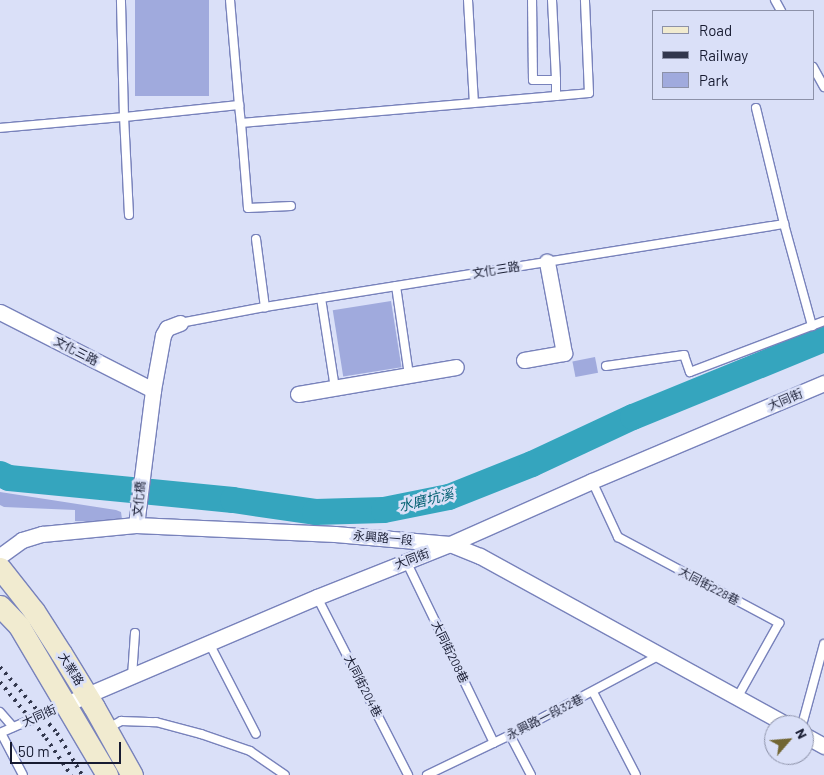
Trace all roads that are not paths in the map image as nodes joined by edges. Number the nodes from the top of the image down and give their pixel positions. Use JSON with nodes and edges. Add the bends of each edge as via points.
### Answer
{"nodes":[{"id":1,"x":121,"y":0,"type":"edge"},
{"id":2,"x":230,"y":0,"type":"edge"},
{"id":3,"x":468,"y":0,"type":"edge"},
{"id":4,"x":532,"y":0,"type":"edge"},
{"id":5,"x":552,"y":0,"type":"edge"},
{"id":6,"x":585,"y":0,"type":"edge"},
{"id":7,"x":814,"y":69,"type":"edge"},
{"id":8,"x":556,"y":80,"type":"junction"},
{"id":9,"x":824,"y":87,"type":"edge"},
{"id":10,"x":556,"y":96,"type":"junction"},
{"id":11,"x":474,"y":103,"type":"junction"},
{"id":12,"x":238,"y":105,"type":"junction"},
{"id":13,"x":756,"y":108,"type":"dead end"},
{"id":14,"x":124,"y":117,"type":"junction"},
{"id":15,"x":241,"y":123,"type":"junction"},
{"id":16,"x":0,"y":128,"type":"edge"},
{"id":17,"x":291,"y":206,"type":"dead end"},
{"id":18,"x":129,"y":215,"type":"dead end"},
{"id":19,"x":784,"y":224,"type":"junction"},
{"id":20,"x":256,"y":239,"type":"dead end"},
{"id":21,"x":548,"y":262,"type":"junction"},
{"id":22,"x":396,"y":286,"type":"junction"},
{"id":23,"x":321,"y":298,"type":"junction"},
{"id":24,"x":265,"y":307,"type":"junction"},
{"id":25,"x":0,"y":312,"type":"edge"},
{"id":26,"x":824,"y":322,"type":"edge"},
{"id":27,"x":180,"y":323,"type":"joint"},
{"id":28,"x":812,"y":326,"type":"junction"},
{"id":29,"x":524,"y":360,"type":"dead end"},
{"id":30,"x":606,"y":366,"type":"dead end"},
{"id":31,"x":456,"y":368,"type":"dead end"},
{"id":32,"x":409,"y":375,"type":"junction"},
{"id":33,"x":824,"y":383,"type":"edge"},
{"id":34,"x":335,"y":388,"type":"junction"},
{"id":35,"x":153,"y":390,"type":"junction"},
{"id":36,"x":298,"y":394,"type":"dead end"},
{"id":37,"x":141,"y":480,"type":"joint"},
{"id":38,"x":592,"y":481,"type":"junction"},
{"id":39,"x":136,"y":521,"type":"junction"},
{"id":40,"x":450,"y":544,"type":"junction"},
{"id":41,"x":0,"y":556,"type":"edge"},
{"id":42,"x":406,"y":561,"type":"junction"},
{"id":43,"x":0,"y":568,"type":"edge"},
{"id":44,"x":317,"y":596,"type":"junction"},
{"id":45,"x":0,"y":606,"type":"edge"},
{"id":46,"x":135,"y":633,"type":"dead end"},
{"id":47,"x":209,"y":643,"type":"junction"},
{"id":48,"x":824,"y":644,"type":"edge"},
{"id":49,"x":660,"y":655,"type":"junction"},
{"id":50,"x":132,"y":676,"type":"junction"},
{"id":51,"x":593,"y":692,"type":"junction"},
{"id":52,"x":87,"y":696,"type":"junction"},
{"id":53,"x":737,"y":698,"type":"junction"},
{"id":54,"x":66,"y":704,"type":"junction"},
{"id":55,"x":0,"y":712,"type":"edge"},
{"id":56,"x":768,"y":715,"type":"edge"},
{"id":57,"x":805,"y":715,"type":"edge"},
{"id":58,"x":13,"y":727,"type":"junction"},
{"id":59,"x":106,"y":729,"type":"junction"},
{"id":60,"x":0,"y":733,"type":"edge"},
{"id":61,"x":256,"y":734,"type":"dead end"},
{"id":62,"x":510,"y":735,"type":"junction"},
{"id":63,"x":494,"y":743,"type":"junction"},
{"id":64,"x":23,"y":775,"type":"edge"},
{"id":65,"x":107,"y":775,"type":"edge"},
{"id":66,"x":132,"y":775,"type":"edge"},
{"id":67,"x":285,"y":775,"type":"edge"},
{"id":68,"x":408,"y":775,"type":"edge"},
{"id":69,"x":427,"y":775,"type":"edge"},
{"id":70,"x":531,"y":775,"type":"edge"},
{"id":71,"x":636,"y":775,"type":"edge"}],
"edges":[{"from":1,"to":14,"type":"lane"},
{"from":2,"to":12,"type":"lane"},
{"from":3,"to":11,"type":"lane"},
{"from":4,"to":8,"type":"lane","via":[[533,80]]},
{"from":5,"to":8,"type":"lane"},
{"from":6,"to":10,"type":"lane","via":[[589,93]]},
{"from":7,"to":9,"type":"lane"},
{"from":8,"to":10,"type":"lane"},
{"from":10,"to":11,"type":"lane"},
{"from":11,"to":15,"type":"lane"},
{"from":12,"to":14,"type":"lane"},
{"from":12,"to":15,"type":"lane"},
{"from":13,"to":19,"type":"lane"},
{"from":14,"to":16,"type":"lane"},
{"from":14,"to":18,"type":"lane"},
{"from":15,"to":17,"type":"lane","via":[[248,208]]},
{"from":19,"to":21,"type":"lane","name":"文化三路"},
{"from":19,"to":28,"type":"lane"},
{"from":20,"to":24,"type":"lane"},
{"from":21,"to":22,"type":"lane","name":"文化三路"},
{"from":21,"to":29,"type":"street","via":[[564,353]]},
{"from":22,"to":23,"type":"lane","name":"文化三路"},
{"from":22,"to":32,"type":"lane"},
{"from":23,"to":24,"type":"lane","name":"文化三路"},
{"from":23,"to":34,"type":"lane"},
{"from":24,"to":27,"type":"lane","name":"文化三路"},
{"from":25,"to":35,"type":"street","name":"文化三路"},
{"from":26,"to":28,"type":"lane"},
{"from":27,"to":35,"type":"street","name":"文化三路","via":[[167,328],[163,334]]},
{"from":28,"to":30,"type":"lane","via":[[690,372],[684,354]]},
{"from":31,"to":32,"type":"street"},
{"from":32,"to":34,"type":"street"},
{"from":33,"to":38,"type":"street","name":"大同街"},
{"from":34,"to":36,"type":"street"},
{"from":35,"to":37,"type":"street","name":"文化三路"},
{"from":37,"to":39,"type":"street","name":"文化橋"},
{"from":38,"to":40,"type":"street","name":"大同街"},
{"from":38,"to":53,"type":"lane","name":"大同街228巷","via":[[618,537],[779,623]]},
{"from":39,"to":40,"type":"street","name":"永興路一段"},
{"from":39,"to":41,"type":"street","name":"永興路一段","via":[[42,534],[22,540]]},
{"from":40,"to":42,"type":"street","name":"大同街"},
{"from":40,"to":49,"type":"street","name":"永興路一段","via":[[480,556]]},
{"from":42,"to":44,"type":"street","name":"大同街"},
{"from":42,"to":63,"type":"lane","name":"大同街208巷"},
{"from":43,"to":52,"type":"main road","name":"大業路","via":[[34,611]]},
{"from":44,"to":47,"type":"street","name":"大同街"},
{"from":44,"to":68,"type":"lane","name":"大同街204巷"},
{"from":45,"to":54,"type":"main road","name":"大業路","via":[[19,626]]},
{"from":46,"to":50,"type":"lane"},
{"from":47,"to":50,"type":"street","name":"大同街"},
{"from":47,"to":61,"type":"lane"},
{"from":48,"to":57,"type":"lane"},
{"from":49,"to":51,"type":"lane","name":"永興路一段32巷"},
{"from":49,"to":53,"type":"street","name":"永興路一段"},
{"from":50,"to":52,"type":"street","name":"大同街"},
{"from":51,"to":62,"type":"lane","name":"永興路一段32巷"},
{"from":51,"to":71,"type":"lane"},
{"from":52,"to":54,"type":"street","name":"大同街"},
{"from":52,"to":59,"type":"main road","name":"大業路"},
{"from":53,"to":56,"type":"street","name":"永興路一段"},
{"from":54,"to":58,"type":"lane","name":"大同街"},
{"from":54,"to":65,"type":"main road","name":"大業路"},
{"from":55,"to":58,"type":"lane"},
{"from":58,"to":60,"type":"lane","name":"大同街"},
{"from":59,"to":66,"type":"main road","name":"大業路"},
{"from":59,"to":67,"type":"lane","via":[[121,721],[156,722],[250,752]]},
{"from":60,"to":64,"type":"lane"},
{"from":62,"to":63,"type":"lane","name":"永興路一段32巷"},
{"from":62,"to":70,"type":"lane"},
{"from":63,"to":69,"type":"lane","name":"永興路一段32巷"}]}
